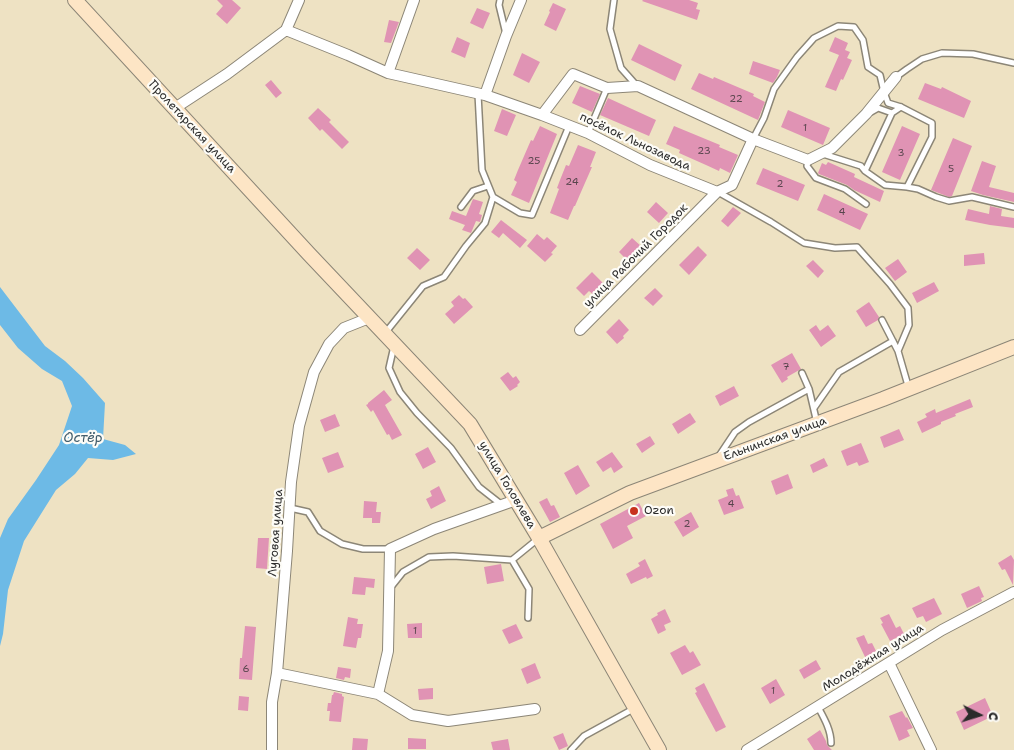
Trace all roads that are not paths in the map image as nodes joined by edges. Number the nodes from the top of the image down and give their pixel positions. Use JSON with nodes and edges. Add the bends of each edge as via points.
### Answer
{"nodes":[{"id":1,"x":75,"y":0,"type":"edge"},
{"id":2,"x":299,"y":0,"type":"edge"},
{"id":3,"x":414,"y":0,"type":"edge"},
{"id":4,"x":500,"y":0,"type":"edge"},
{"id":5,"x":521,"y":0,"type":"edge"},
{"id":6,"x":614,"y":0,"type":"edge"},
{"id":7,"x":286,"y":30,"type":"junction"},
{"id":8,"x":506,"y":36,"type":"junction"},
{"id":9,"x":1014,"y":63,"type":"edge"},
{"id":10,"x":388,"y":74,"type":"junction"},
{"id":11,"x":896,"y":77,"type":"joint"},
{"id":12,"x":638,"y":86,"type":"junction"},
{"id":13,"x":607,"y":88,"type":"junction"},
{"id":14,"x":884,"y":92,"type":"junction"},
{"id":15,"x":481,"y":94,"type":"junction"},
{"id":16,"x":901,"y":107,"type":"junction"},
{"id":17,"x":175,"y":108,"type":"junction"},
{"id":18,"x":892,"y":113,"type":"junction"},
{"id":19,"x":866,"y":114,"type":"junction"},
{"id":20,"x":542,"y":115,"type":"junction"},
{"id":21,"x":569,"y":125,"type":"junction"},
{"id":22,"x":588,"y":133,"type":"junction"},
{"id":23,"x":758,"y":141,"type":"junction"},
{"id":24,"x":821,"y":153,"type":"junction"},
{"id":25,"x":808,"y":160,"type":"junction"},
{"id":26,"x":865,"y":171,"type":"junction"},
{"id":27,"x":488,"y":186,"type":"junction"},
{"id":28,"x":907,"y":187,"type":"junction"},
{"id":29,"x":713,"y":196,"type":"junction"},
{"id":30,"x":492,"y":197,"type":"junction"},
{"id":31,"x":866,"y":204,"type":"dead end"},
{"id":32,"x":461,"y":207,"type":"dead end"},
{"id":33,"x":1014,"y":207,"type":"edge"},
{"id":34,"x":309,"y":254,"type":"joint"},
{"id":35,"x":370,"y":318,"type":"junction"},
{"id":36,"x":882,"y":320,"type":"dead end"},
{"id":37,"x":580,"y":330,"type":"dead end"},
{"id":38,"x":389,"y":339,"type":"junction"},
{"id":39,"x":893,"y":341,"type":"junction"},
{"id":40,"x":1014,"y":347,"type":"edge"},
{"id":41,"x":898,"y":351,"type":"junction"},
{"id":42,"x":802,"y":373,"type":"dead end"},
{"id":43,"x":809,"y":389,"type":"junction"},
{"id":44,"x":909,"y":389,"type":"junction"},
{"id":45,"x":814,"y":408,"type":"junction"},
{"id":46,"x":817,"y":424,"type":"junction"},
{"id":47,"x":716,"y":461,"type":"junction"},
{"id":48,"x":516,"y":500,"type":"junction"},
{"id":49,"x":503,"y":505,"type":"junction"},
{"id":50,"x":290,"y":508,"type":"junction"},
{"id":51,"x":539,"y":538,"type":"junction"},
{"id":52,"x":390,"y":549,"type":"junction"},
{"id":53,"x":512,"y":560,"type":"junction"},
{"id":54,"x":389,"y":590,"type":"junction"},
{"id":55,"x":1014,"y":592,"type":"edge"},
{"id":56,"x":528,"y":618,"type":"dead end"},
{"id":57,"x":890,"y":663,"type":"junction"},
{"id":58,"x":278,"y":673,"type":"junction"},
{"id":59,"x":378,"y":694,"type":"junction"},
{"id":60,"x":818,"y":707,"type":"junction"},
{"id":61,"x":636,"y":708,"type":"junction"},
{"id":62,"x":534,"y":709,"type":"dead end"},
{"id":63,"x":831,"y":744,"type":"dead end"},
{"id":64,"x":272,"y":750,"type":"edge"},
{"id":65,"x":571,"y":750,"type":"edge"},
{"id":66,"x":659,"y":750,"type":"edge"},
{"id":67,"x":746,"y":750,"type":"edge"},
{"id":68,"x":931,"y":750,"type":"edge"}],
"edges":[{"from":1,"to":17,"type":"main road","name":"Пролетарская улица"},
{"from":2,"to":7,"type":"street"},
{"from":3,"to":10,"type":"street"},
{"from":4,"to":8,"type":"lane"},
{"from":5,"to":8,"type":"street"},
{"from":6,"to":12,"type":"lane","via":[[610,29],[621,68]]},
{"from":7,"to":10,"type":"street","name":"посёлок Льнозавода"},
{"from":7,"to":17,"type":"street"},
{"from":8,"to":15,"type":"street"},
{"from":9,"to":11,"type":"lane","via":[[973,54],[942,53],[922,60]]},
{"from":10,"to":15,"type":"street","name":"посёлок Льнозавода"},
{"from":11,"to":14,"type":"street"},
{"from":12,"to":13,"type":"street"},
{"from":12,"to":23,"type":"street"},
{"from":13,"to":20,"type":"street","via":[[573,74]]},
{"from":13,"to":22,"type":"lane"},
{"from":14,"to":16,"type":"lane","via":[[888,103]]},
{"from":14,"to":19,"type":"street"},
{"from":14,"to":23,"type":"lane","via":[[880,75],[868,67],[863,40],[854,27],[838,26],[814,38],[774,89]]},
{"from":15,"to":20,"type":"street","name":"посёлок Льнозавода"},
{"from":15,"to":27,"type":"lane","via":[[482,170]]},
{"from":16,"to":18,"type":"lane"},
{"from":16,"to":28,"type":"lane","via":[[932,123],[932,137]]},
{"from":17,"to":34,"type":"main road","name":"Пролетарская улица"},
{"from":18,"to":19,"type":"lane","via":[[878,108]]},
{"from":18,"to":26,"type":"lane"},
{"from":19,"to":24,"type":"street","via":[[832,148]]},
{"from":20,"to":21,"type":"street","name":"посёлок Льнозавода"},
{"from":21,"to":22,"type":"street","name":"посёлок Льнозавода"},
{"from":21,"to":30,"type":"lane","via":[[532,215],[520,213]]},
{"from":22,"to":29,"type":"street","name":"посёлок Льнозавода"},
{"from":23,"to":25,"type":"street"},
{"from":23,"to":29,"type":"street","name":"улица Рабочий Городок","via":[[732,185]]},
{"from":24,"to":25,"type":"street"},
{"from":24,"to":26,"type":"lane","via":[[861,166]]},
{"from":25,"to":31,"type":"lane","via":[[807,166],[816,178],[845,189]]},
{"from":26,"to":28,"type":"lane","via":[[885,185]]},
{"from":27,"to":30,"type":"lane"},
{"from":27,"to":32,"type":"lane","via":[[473,191]]},
{"from":28,"to":33,"type":"lane","via":[[948,201],[972,197]]},
{"from":29,"to":37,"type":"street","name":"улица Рабочий Городок"},
{"from":29,"to":41,"type":"lane","via":[[771,222],[804,242],[835,248],[856,247],[908,308],[909,325]]},
{"from":30,"to":38,"type":"lane","via":[[485,223],[444,276],[423,286]]},
{"from":34,"to":35,"type":"main road","name":"улица Головлева"},
{"from":35,"to":38,"type":"main road","name":"улица Головлева"},
{"from":35,"to":50,"type":"street","name":"Луговая улица","via":[[344,328],[329,344],[314,372],[299,426]]},
{"from":36,"to":39,"type":"lane"},
{"from":38,"to":48,"type":"main road","name":"улица Головлева","via":[[470,424]]},
{"from":38,"to":49,"type":"lane","via":[[389,368],[400,392],[451,448],[479,487]]},
{"from":39,"to":41,"type":"lane"},
{"from":39,"to":45,"type":"lane","via":[[839,372]]},
{"from":40,"to":44,"type":"main road","name":"Ельнинская улица"},
{"from":41,"to":44,"type":"lane"},
{"from":42,"to":43,"type":"lane"},
{"from":43,"to":45,"type":"lane"},
{"from":43,"to":47,"type":"lane","via":[[736,432]]},
{"from":44,"to":46,"type":"main road","name":"Ельнинская улица"},
{"from":45,"to":46,"type":"lane"},
{"from":46,"to":47,"type":"main road","name":"Ельнинская улица"},
{"from":47,"to":51,"type":"main road","name":"Ельнинская улица","via":[[630,493]]},
{"from":48,"to":49,"type":"street"},
{"from":48,"to":51,"type":"main road","name":"улица Головлева"},
{"from":49,"to":52,"type":"street","via":[[434,529]]},
{"from":50,"to":52,"type":"lane","via":[[308,512],[320,531],[342,544],[363,549]]},
{"from":50,"to":58,"type":"street","name":"Луговая улица"},
{"from":51,"to":53,"type":"lane"},
{"from":51,"to":61,"type":"main road","name":"улица Головлева"},
{"from":52,"to":54,"type":"street"},
{"from":53,"to":54,"type":"lane","via":[[429,557],[403,572]]},
{"from":53,"to":56,"type":"lane","via":[[529,589]]},
{"from":54,"to":59,"type":"street","via":[[388,651]]},
{"from":55,"to":57,"type":"street","name":"Молодёжная улица","via":[[942,630]]},
{"from":57,"to":60,"type":"street","name":"Молодёжная улица"},
{"from":57,"to":68,"type":"street"},
{"from":58,"to":59,"type":"street"},
{"from":58,"to":64,"type":"street","name":"Луговая улица","via":[[272,702]]},
{"from":59,"to":62,"type":"street","via":[[412,716],[448,721]]},
{"from":60,"to":63,"type":"lane","via":[[827,724]]},
{"from":60,"to":67,"type":"street","name":"Молодёжная улица"},
{"from":61,"to":65,"type":"lane","via":[[584,736]]},
{"from":61,"to":66,"type":"main road","name":"улица Головлева"}]}
